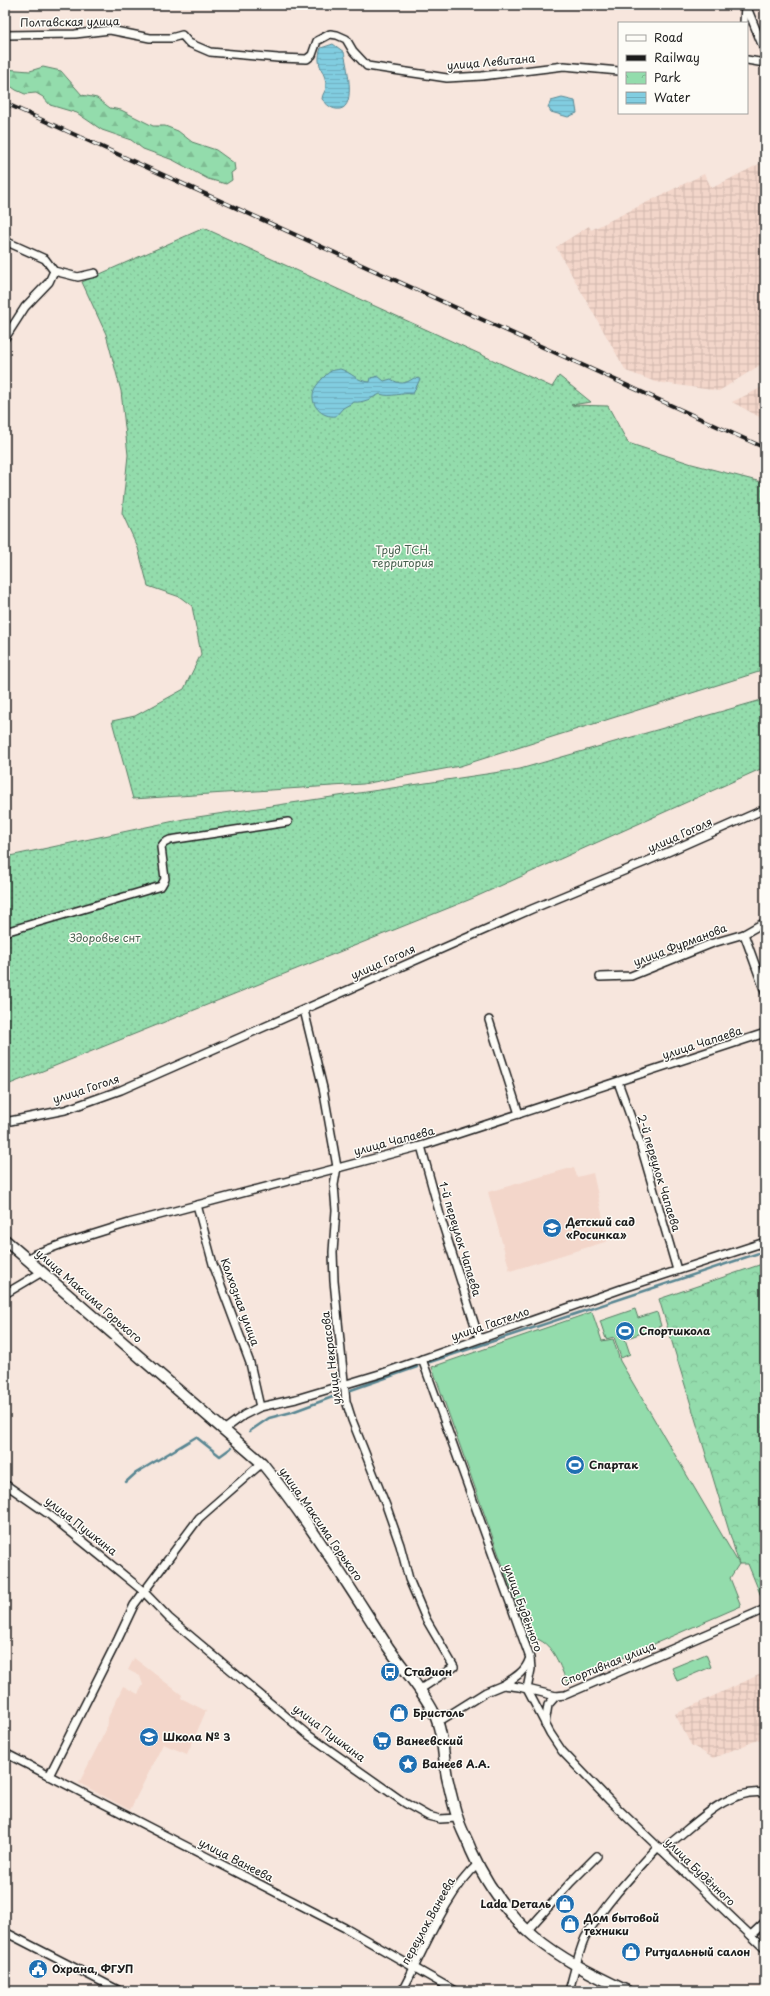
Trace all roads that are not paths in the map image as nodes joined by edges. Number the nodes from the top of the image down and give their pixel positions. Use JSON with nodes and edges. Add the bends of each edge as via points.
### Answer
{"nodes":[{"id":1,"x":746,"y":5,"type":"edge"},
{"id":2,"x":744,"y":22,"type":"edge"},
{"id":3,"x":5,"y":35,"type":"edge"},
{"id":4,"x":182,"y":35,"type":"joint"},
{"id":5,"x":765,"y":52,"type":"edge"},
{"id":6,"x":748,"y":60,"type":"edge"},
{"id":7,"x":765,"y":63,"type":"edge"},
{"id":8,"x":618,"y":71,"type":"edge"},
{"id":9,"x":5,"y":241,"type":"edge"},
{"id":10,"x":54,"y":271,"type":"junction"},
{"id":11,"x":95,"y":273,"type":"dead end"},
{"id":12,"x":5,"y":338,"type":"edge"},
{"id":13,"x":765,"y":809,"type":"edge"},
{"id":14,"x":288,"y":822,"type":"dead end"},
{"id":15,"x":765,"y":922,"type":"edge"},
{"id":16,"x":5,"y":932,"type":"edge"},
{"id":17,"x":744,"y":934,"type":"junction"},
{"id":18,"x":600,"y":977,"type":"dead end"},
{"id":19,"x":765,"y":992,"type":"edge"},
{"id":20,"x":304,"y":1010,"type":"junction"},
{"id":21,"x":489,"y":1020,"type":"dead end"},
{"id":22,"x":765,"y":1033,"type":"edge"},
{"id":23,"x":618,"y":1082,"type":"junction"},
{"id":24,"x":519,"y":1114,"type":"junction"},
{"id":25,"x":5,"y":1122,"type":"edge"},
{"id":26,"x":421,"y":1146,"type":"junction"},
{"id":27,"x":337,"y":1167,"type":"junction"},
{"id":28,"x":197,"y":1205,"type":"junction"},
{"id":29,"x":5,"y":1240,"type":"edge"},
{"id":30,"x":765,"y":1242,"type":"edge"},
{"id":31,"x":27,"y":1260,"type":"junction"},
{"id":32,"x":677,"y":1270,"type":"junction"},
{"id":33,"x":42,"y":1272,"type":"junction"},
{"id":34,"x":5,"y":1294,"type":"edge"},
{"id":35,"x":479,"y":1338,"type":"junction"},
{"id":36,"x":422,"y":1359,"type":"junction"},
{"id":37,"x":343,"y":1385,"type":"junction"},
{"id":38,"x":260,"y":1407,"type":"junction"},
{"id":39,"x":225,"y":1429,"type":"junction"},
{"id":40,"x":262,"y":1463,"type":"junction"},
{"id":41,"x":5,"y":1484,"type":"edge"},
{"id":42,"x":143,"y":1591,"type":"junction"},
{"id":43,"x":765,"y":1610,"type":"edge"},
{"id":44,"x":530,"y":1658,"type":"junction"},
{"id":45,"x":503,"y":1685,"type":"junction"},
{"id":46,"x":527,"y":1689,"type":"junction"},
{"id":47,"x":419,"y":1690,"type":"junction"},
{"id":48,"x":556,"y":1696,"type":"junction"},
{"id":49,"x":438,"y":1722,"type":"junction"},
{"id":50,"x":545,"y":1724,"type":"junction"},
{"id":51,"x":5,"y":1753,"type":"edge"},
{"id":52,"x":49,"y":1776,"type":"junction"},
{"id":53,"x":765,"y":1793,"type":"edge"},
{"id":54,"x":457,"y":1818,"type":"junction"},
{"id":55,"x":660,"y":1849,"type":"junction"},
{"id":56,"x":597,"y":1856,"type":"dead end"},
{"id":57,"x":478,"y":1864,"type":"junction"},
{"id":58,"x":765,"y":1922,"type":"edge"},
{"id":59,"x":527,"y":1930,"type":"junction"},
{"id":60,"x":5,"y":1932,"type":"edge"},
{"id":61,"x":751,"y":1935,"type":"junction"},
{"id":62,"x":765,"y":1948,"type":"edge"},
{"id":63,"x":415,"y":1967,"type":"junction"},
{"id":64,"x":577,"y":1967,"type":"junction"},
{"id":65,"x":120,"y":1991,"type":"edge"},
{"id":66,"x":402,"y":1991,"type":"edge"},
{"id":67,"x":454,"y":1991,"type":"edge"},
{"id":68,"x":569,"y":1991,"type":"edge"},
{"id":69,"x":627,"y":1991,"type":"edge"}],
"edges":[{"from":1,"to":2,"type":"street"},
{"from":1,"to":5,"type":"street"},
{"from":3,"to":4,"type":"street","name":"Полтавская улица","via":[[75,34],[110,30],[150,38]]},
{"from":4,"to":8,"type":"street","name":"улица Левитана","via":[[189,43],[210,52],[307,59],[312,55],[317,41],[330,34],[337,35],[346,39],[367,66],[447,78],[564,66]]},
{"from":6,"to":7,"type":"street"},
{"from":9,"to":10,"type":"street","via":[[45,260]]},
{"from":10,"to":11,"type":"street","via":[[78,277]]},
{"from":10,"to":12,"type":"street","via":[[49,282],[25,307]]},
{"from":13,"to":20,"type":"street","name":"улица Гоголя"},
{"from":14,"to":16,"type":"street","via":[[170,840],[161,847],[165,880],[161,886]]},
{"from":15,"to":17,"type":"street","name":"улица Фурманова"},
{"from":17,"to":18,"type":"street","name":"улица Фурманова","via":[[713,943],[631,976]]},
{"from":17,"to":19,"type":"street"},
{"from":20,"to":25,"type":"street","name":"улица Гоголя","via":[[121,1090],[65,1110]]},
{"from":20,"to":27,"type":"street","name":"улица Некрасова","via":[[323,1088]]},
{"from":21,"to":24,"type":"street"},
{"from":22,"to":23,"type":"street","name":"улица Чапаева"},
{"from":23,"to":24,"type":"street","name":"улица Чапаева"},
{"from":23,"to":32,"type":"street","name":"2-й переулок Чапаева","via":[[640,1143]]},
{"from":24,"to":26,"type":"street","name":"улица Чапаева"},
{"from":26,"to":27,"type":"street","name":"улица Чапаева"},
{"from":26,"to":35,"type":"street","name":"1-й переулок Чапаева"},
{"from":27,"to":28,"type":"street","name":"улица Чапаева"},
{"from":27,"to":37,"type":"street","name":"улица Некрасова","via":[[334,1185],[336,1210],[333,1252]]},
{"from":28,"to":31,"type":"street","name":"улица Чапаева","via":[[65,1242]]},
{"from":28,"to":38,"type":"street","name":"Колхозная улица","via":[[213,1264],[250,1363]]},
{"from":29,"to":31,"type":"street","name":"улица Максима Горького"},
{"from":30,"to":32,"type":"street","name":"улица Гастелло"},
{"from":31,"to":33,"type":"street","name":"улица Максима Горького"},
{"from":32,"to":35,"type":"street","name":"улица Гастелло"},
{"from":33,"to":34,"type":"street"},
{"from":33,"to":39,"type":"street","name":"улица Максима Горького"},
{"from":35,"to":36,"type":"street","name":"улица Гастелло"},
{"from":36,"to":37,"type":"street","name":"улица Гастелло"},
{"from":36,"to":44,"type":"street","name":"улица Будённого"},
{"from":37,"to":38,"type":"street","name":"улица Гастелло"},
{"from":37,"to":47,"type":"street","name":"улица Некрасова","via":[[352,1420],[387,1508],[409,1579],[429,1625],[454,1667]]},
{"from":38,"to":39,"type":"street","name":"улица Гастелло"},
{"from":39,"to":40,"type":"street","name":"улица Максима Горького"},
{"from":40,"to":42,"type":"street","via":[[199,1518]]},
{"from":40,"to":47,"type":"street","name":"улица Максима Горького","via":[[285,1491]]},
{"from":41,"to":42,"type":"street","name":"улица Пушкина","via":[[84,1542]]},
{"from":42,"to":52,"type":"street","via":[[127,1616]]},
{"from":42,"to":54,"type":"street","name":"улица Пушкина","via":[[169,1618],[307,1734],[428,1816],[440,1819]]},
{"from":43,"to":48,"type":"street","name":"Спортивная улица","via":[[572,1692]]},
{"from":44,"to":45,"type":"street","via":[[527,1667],[519,1675]]},
{"from":44,"to":46,"type":"street","name":"улица Будённого","via":[[531,1669]]},
{"from":45,"to":46,"type":"street","name":"Спортивная улица"},
{"from":45,"to":49,"type":"street","via":[[486,1692]]},
{"from":46,"to":48,"type":"street","name":"Спортивная улица"},
{"from":46,"to":50,"type":"street","name":"улица Будённого"},
{"from":47,"to":49,"type":"street","name":"улица Максима Горького"},
{"from":48,"to":50,"type":"street","via":[[548,1705]]},
{"from":49,"to":54,"type":"street","name":"улица Максима Горького"},
{"from":50,"to":55,"type":"street","name":"улица Будённого","via":[[562,1751],[578,1769]]},
{"from":51,"to":52,"type":"street","name":"улица Ванеева"},
{"from":52,"to":63,"type":"street","name":"улица Ванеева","via":[[345,1928]]},
{"from":53,"to":55,"type":"street","via":[[754,1791],[735,1796]]},
{"from":54,"to":57,"type":"street"},
{"from":55,"to":61,"type":"street","name":"улица Будённого"},
{"from":55,"to":64,"type":"street","via":[[631,1876],[604,1910],[585,1939]]},
{"from":56,"to":59,"type":"street"},
{"from":57,"to":59,"type":"street","via":[[505,1908]]},
{"from":57,"to":63,"type":"street","name":"переулок Ванеева","via":[[463,1879]]},
{"from":58,"to":61,"type":"street"},
{"from":59,"to":64,"type":"street"},
{"from":60,"to":65,"type":"street"},
{"from":61,"to":62,"type":"street","name":"улица Будённого"},
{"from":63,"to":66,"type":"street","name":"переулок Ванеева"},
{"from":63,"to":67,"type":"street","name":"улица Ванеева"},
{"from":64,"to":68,"type":"street"},
{"from":64,"to":69,"type":"street"}]}
